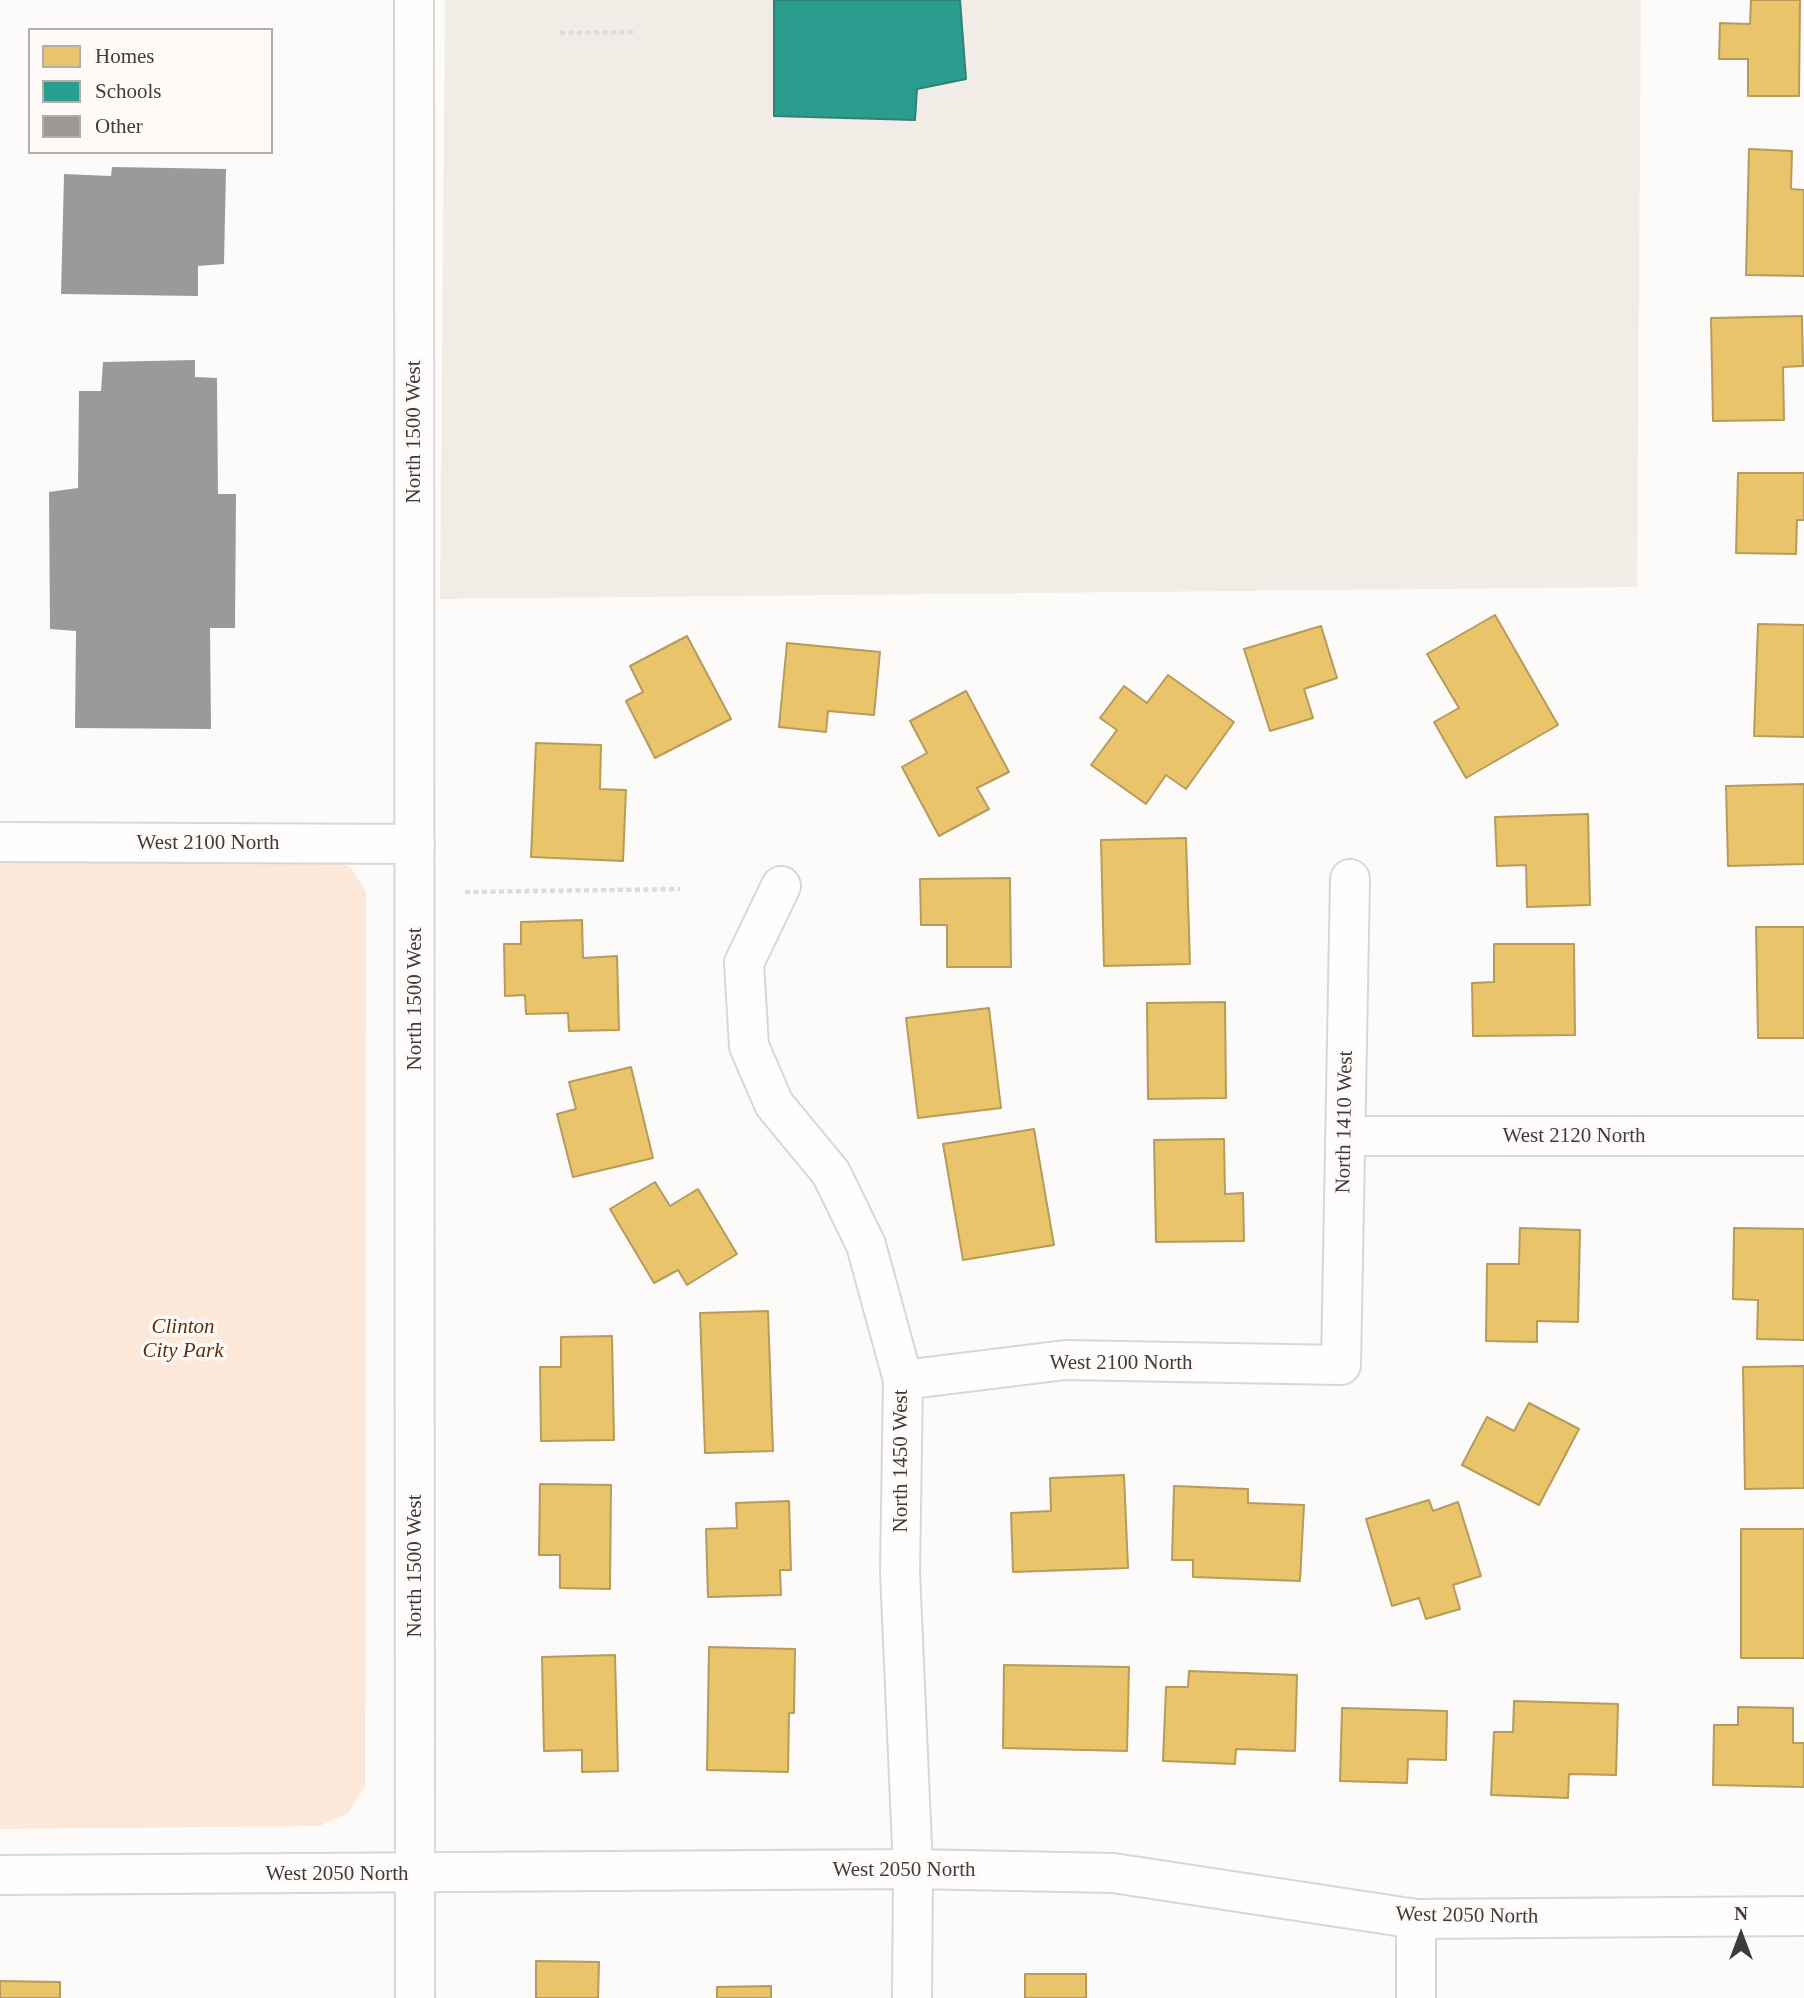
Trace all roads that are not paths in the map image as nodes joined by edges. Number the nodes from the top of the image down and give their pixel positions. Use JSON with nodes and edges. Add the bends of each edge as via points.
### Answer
{"nodes":[{"id":1,"x":414,"y":0,"type":"edge"},
{"id":2,"x":0,"y":842,"type":"edge"},
{"id":3,"x":415,"y":844,"type":"junction"},
{"id":4,"x":1350,"y":879,"type":"dead end"},
{"id":5,"x":780,"y":886,"type":"dead end"},
{"id":6,"x":1345,"y":1136,"type":"junction"},
{"id":7,"x":1804,"y":1136,"type":"edge"},
{"id":8,"x":1341,"y":1365,"type":"joint"},
{"id":9,"x":903,"y":1380,"type":"junction"},
{"id":10,"x":913,"y":1869,"type":"junction"},
{"id":11,"x":415,"y":1873,"type":"junction"},
{"id":12,"x":0,"y":1875,"type":"edge"},
{"id":13,"x":1804,"y":1916,"type":"edge"},
{"id":14,"x":1416,"y":1919,"type":"junction"},
{"id":15,"x":415,"y":1998,"type":"edge"},
{"id":16,"x":912,"y":1998,"type":"edge"},
{"id":17,"x":1416,"y":1998,"type":"edge"}],
"edges":[{"from":1,"to":3,"type":"street","name":"North 1500 West"},
{"from":2,"to":3,"type":"street","name":"West 2100 North"},
{"from":3,"to":11,"type":"street","name":"North 1500 West"},
{"from":4,"to":6,"type":"street","name":"North 1410 West"},
{"from":5,"to":9,"type":"street","name":"North 1450 West","via":[[744,963],[749,1046],[774,1104],[831,1173],[866,1245]]},
{"from":6,"to":7,"type":"street","name":"West 2120 North"},
{"from":6,"to":8,"type":"street","name":"North 1410 West"},
{"from":8,"to":9,"type":"street","name":"West 2100 North","via":[[1065,1360]]},
{"from":9,"to":10,"type":"street","name":"North 1450 West","via":[[900,1572]]},
{"from":10,"to":11,"type":"street","name":"West 2050 North"},
{"from":10,"to":14,"type":"street","name":"West 2050 North","via":[[1113,1873]]},
{"from":10,"to":16,"type":"street","name":"North 1450 West"},
{"from":11,"to":12,"type":"street","name":"West 2050 North"},
{"from":11,"to":15,"type":"street","name":"North 1500 West"},
{"from":13,"to":14,"type":"street","name":"West 2050 North"},
{"from":14,"to":17,"type":"street"}]}
